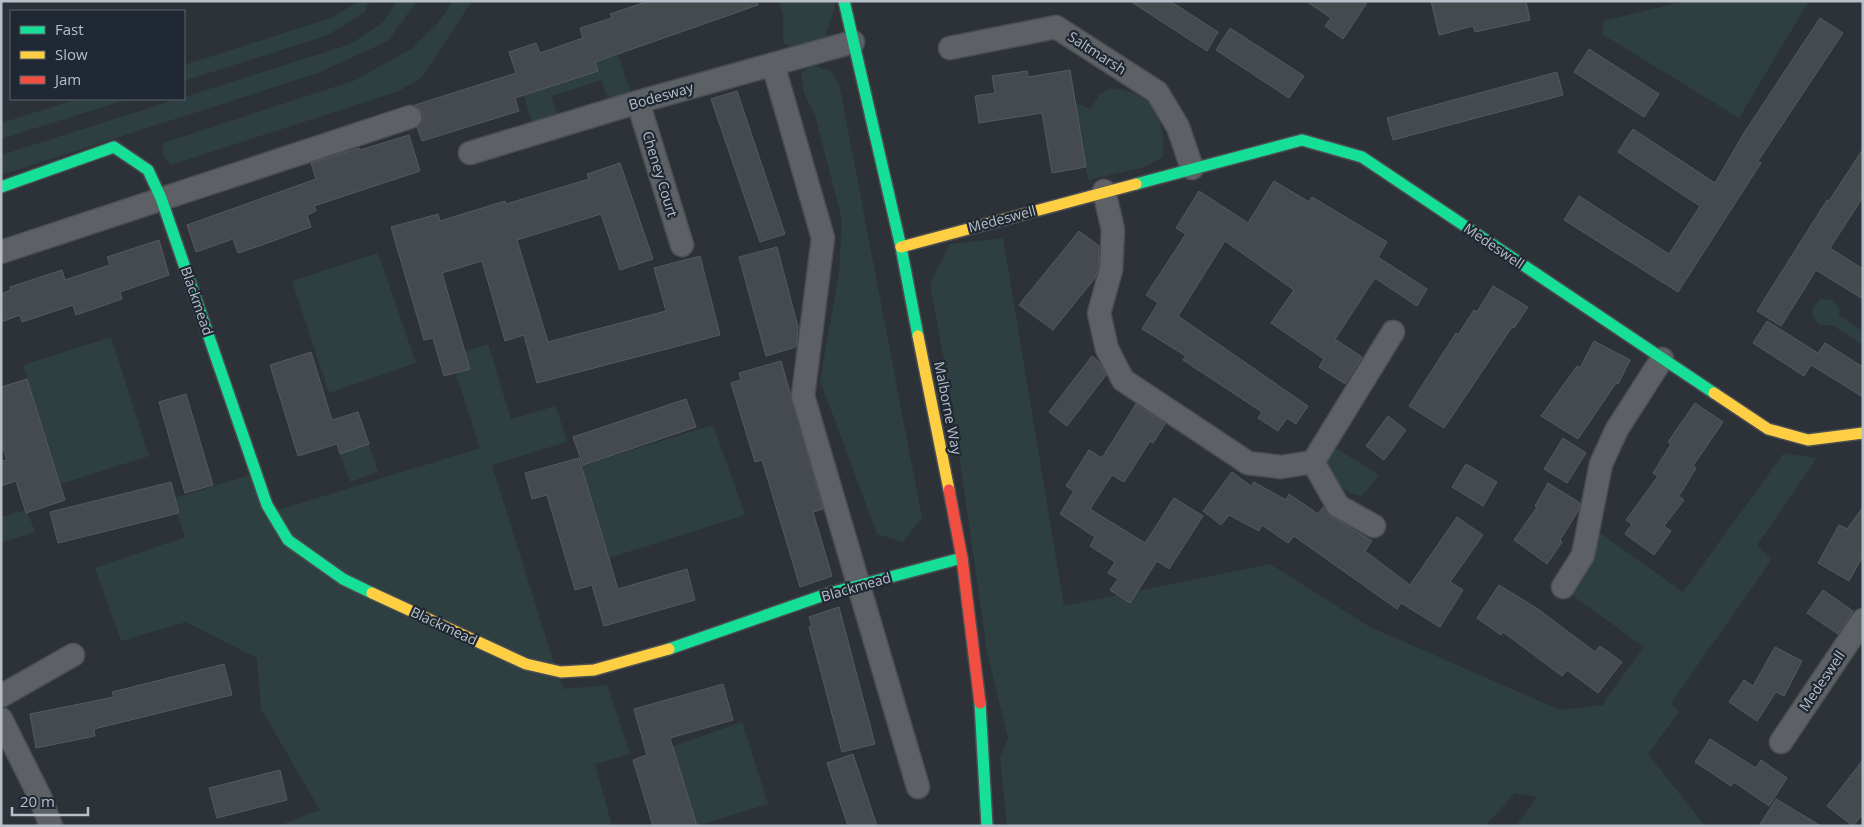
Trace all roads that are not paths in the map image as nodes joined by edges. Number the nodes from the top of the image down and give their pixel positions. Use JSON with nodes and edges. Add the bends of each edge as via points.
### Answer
{"nodes":[{"id":1,"x":844,"y":1,"type":"edge"},
{"id":2,"x":853,"y":42,"type":"junction"},
{"id":3,"x":950,"y":48,"type":"dead end"},
{"id":4,"x":773,"y":64,"type":"junction"},
{"id":5,"x":638,"y":102,"type":"junction"},
{"id":6,"x":410,"y":117,"type":"dead end"},
{"id":7,"x":470,"y":153,"type":"dead end"},
{"id":8,"x":1192,"y":168,"type":"junction"},
{"id":9,"x":1,"y":187,"type":"edge"},
{"id":10,"x":1104,"y":191,"type":"junction"},
{"id":11,"x":161,"y":198,"type":"junction"},
{"id":12,"x":682,"y":245,"type":"dead end"},
{"id":13,"x":901,"y":247,"type":"junction"},
{"id":14,"x":1,"y":252,"type":"edge"},
{"id":15,"x":1393,"y":332,"type":"dead end"},
{"id":16,"x":1662,"y":359,"type":"junction"},
{"id":17,"x":1863,"y":433,"type":"edge"},
{"id":18,"x":1314,"y":462,"type":"junction"},
{"id":19,"x":1374,"y":526,"type":"dead end"},
{"id":20,"x":962,"y":558,"type":"junction"},
{"id":21,"x":860,"y":584,"type":"junction"},
{"id":22,"x":1563,"y":588,"type":"dead end"},
{"id":23,"x":1863,"y":620,"type":"edge"},
{"id":24,"x":73,"y":655,"type":"dead end"},
{"id":25,"x":1,"y":696,"type":"edge"},
{"id":26,"x":1,"y":719,"type":"edge"},
{"id":27,"x":1781,"y":742,"type":"dead end"},
{"id":28,"x":918,"y":787,"type":"dead end"},
{"id":29,"x":52,"y":826,"type":"edge"},
{"id":30,"x":987,"y":826,"type":"edge"}],
"edges":[{"from":1,"to":2,"type":"street","name":"Malborne Way"},
{"from":2,"to":4,"type":"street","name":"Bodesway"},
{"from":2,"to":13,"type":"street","name":"Malborne Way"},
{"from":3,"to":8,"type":"street","name":"Saltmarsh","via":[[1056,27],[1157,92],[1178,127]]},
{"from":4,"to":5,"type":"street","name":"Bodesway"},
{"from":4,"to":21,"type":"street","via":[[823,238],[803,396]]},
{"from":5,"to":7,"type":"street","name":"Bodesway"},
{"from":5,"to":12,"type":"street","name":"Cheney Court"},
{"from":6,"to":11,"type":"street"},
{"from":8,"to":10,"type":"street","name":"Medeswell"},
{"from":8,"to":16,"type":"street","name":"Medeswell","via":[[1302,140],[1362,157]]},
{"from":9,"to":11,"type":"street","name":"Blackmead","via":[[114,147],[148,170]]},
{"from":10,"to":13,"type":"street","name":"Medeswell"},
{"from":10,"to":18,"type":"street","via":[[1113,230],[1111,270],[1099,313],[1107,349],[1123,380],[1248,463],[1281,467]]},
{"from":11,"to":14,"type":"street"},
{"from":11,"to":21,"type":"street","name":"Blackmead","via":[[267,505],[288,540],[343,579],[526,664],[561,672],[594,670],[642,658]]},
{"from":13,"to":20,"type":"street","name":"Malborne Way"},
{"from":15,"to":18,"type":"street"},
{"from":16,"to":17,"type":"street","name":"Medeswell","via":[[1768,430],[1808,440]]},
{"from":16,"to":22,"type":"street","via":[[1618,429],[1601,464],[1583,556]]},
{"from":18,"to":19,"type":"street","via":[[1338,506]]},
{"from":20,"to":21,"type":"street","name":"Blackmead"},
{"from":20,"to":30,"type":"street","name":"Malborne Way","via":[[982,722]]},
{"from":21,"to":28,"type":"street"},
{"from":23,"to":27,"type":"street","name":"Medeswell"},
{"from":24,"to":25,"type":"street"},
{"from":26,"to":29,"type":"street"}]}
